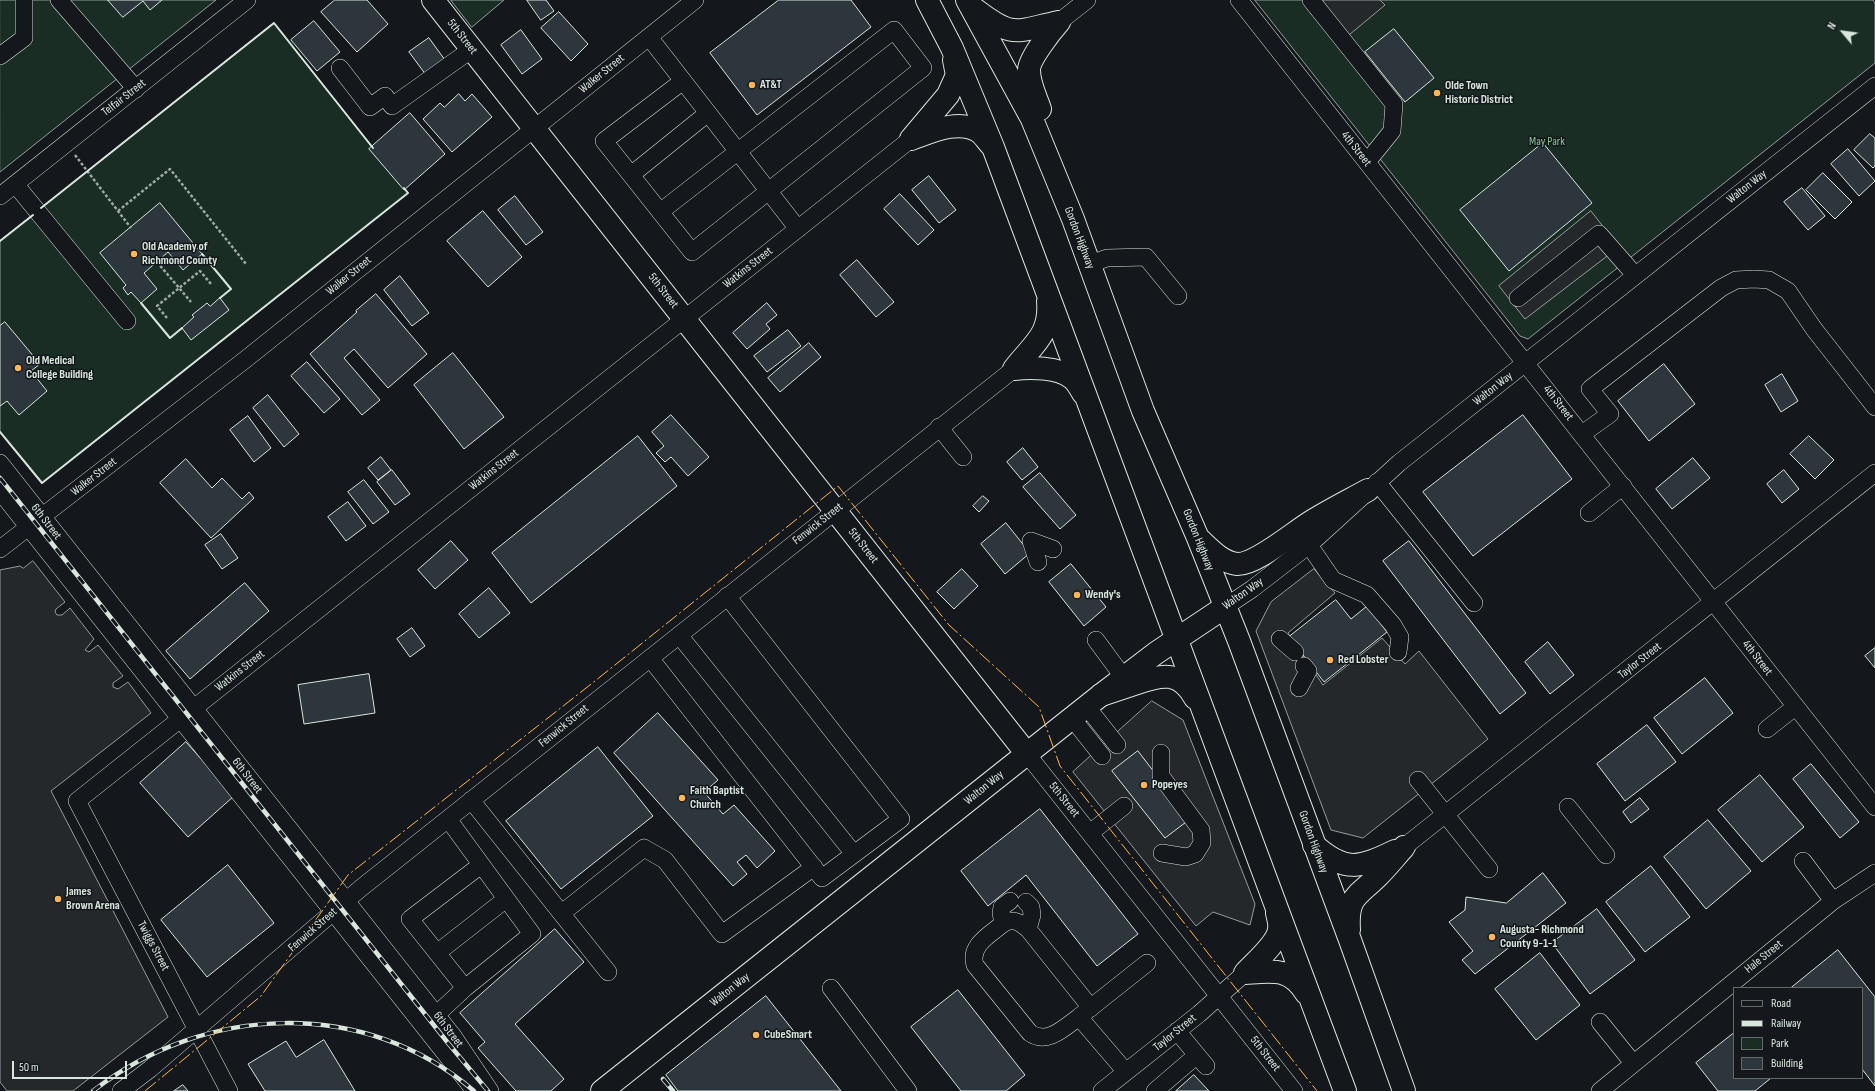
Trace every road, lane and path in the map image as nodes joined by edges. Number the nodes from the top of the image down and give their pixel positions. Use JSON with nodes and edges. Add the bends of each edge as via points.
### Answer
{"nodes":[{"id":1,"x":24,"y":0,"type":"edge"},
{"id":2,"x":59,"y":0,"type":"edge"},
{"id":3,"x":247,"y":0,"type":"edge"},
{"id":4,"x":433,"y":0,"type":"edge"},
{"id":5,"x":694,"y":0,"type":"edge"},
{"id":6,"x":927,"y":0,"type":"edge"},
{"id":7,"x":1087,"y":0,"type":"edge"},
{"id":8,"x":1239,"y":0,"type":"edge"},
{"id":9,"x":1311,"y":0,"type":"edge"},
{"id":10,"x":969,"y":3,"type":"edge"},
{"id":11,"x":1059,"y":22,"type":"junction"},
{"id":12,"x":649,"y":37,"type":"junction"},
{"id":13,"x":952,"y":48,"type":"junction"},
{"id":14,"x":472,"y":49,"type":"junction"},
{"id":15,"x":0,"y":56,"type":"edge"},
{"id":16,"x":340,"y":68,"type":"dead end"},
{"id":17,"x":683,"y":81,"type":"junction"},
{"id":18,"x":1875,"y":86,"type":"edge"},
{"id":19,"x":136,"y":89,"type":"junction"},
{"id":20,"x":708,"y":113,"type":"junction"},
{"id":21,"x":534,"y":129,"type":"junction"},
{"id":22,"x":911,"y":139,"type":"junction"},
{"id":23,"x":66,"y":144,"type":"junction"},
{"id":24,"x":993,"y":147,"type":"junction"},
{"id":25,"x":738,"y":152,"type":"junction"},
{"id":26,"x":1367,"y":162,"type":"junction"},
{"id":27,"x":631,"y":174,"type":"junction"},
{"id":28,"x":15,"y":184,"type":"junction"},
{"id":29,"x":768,"y":191,"type":"junction"},
{"id":30,"x":0,"y":196,"type":"edge"},
{"id":31,"x":118,"y":211,"type":"junction"},
{"id":32,"x":660,"y":212,"type":"junction"},
{"id":33,"x":1075,"y":226,"type":"junction"},
{"id":34,"x":131,"y":228,"type":"dead end"},
{"id":35,"x":798,"y":229,"type":"junction"},
{"id":36,"x":157,"y":262,"type":"dead end"},
{"id":37,"x":246,"y":264,"type":"dead end"},
{"id":38,"x":1090,"y":264,"type":"junction"},
{"id":39,"x":1635,"y":275,"type":"junction"},
{"id":40,"x":211,"y":284,"type":"dead end"},
{"id":41,"x":179,"y":288,"type":"junction"},
{"id":42,"x":1047,"y":291,"type":"junction"},
{"id":43,"x":1178,"y":296,"type":"dead end"},
{"id":44,"x":1518,"y":298,"type":"dead end"},
{"id":45,"x":191,"y":302,"type":"dead end"},
{"id":46,"x":167,"y":318,"type":"dead end"},
{"id":47,"x":684,"y":319,"type":"junction"},
{"id":48,"x":127,"y":321,"type":"dead end"},
{"id":49,"x":1526,"y":363,"type":"junction"},
{"id":50,"x":1014,"y":370,"type":"junction"},
{"id":51,"x":1088,"y":400,"type":"junction"},
{"id":52,"x":1875,"y":407,"type":"edge"},
{"id":53,"x":939,"y":427,"type":"junction"},
{"id":54,"x":1582,"y":434,"type":"junction"},
{"id":55,"x":963,"y":457,"type":"dead end"},
{"id":56,"x":0,"y":463,"type":"edge"},
{"id":57,"x":1875,"y":473,"type":"edge"},
{"id":58,"x":1372,"y":486,"type":"junction"},
{"id":59,"x":1623,"y":486,"type":"junction"},
{"id":60,"x":0,"y":491,"type":"edge"},
{"id":61,"x":835,"y":510,"type":"junction"},
{"id":62,"x":1589,"y":513,"type":"dead end"},
{"id":63,"x":42,"y":516,"type":"junction"},
{"id":64,"x":28,"y":527,"type":"junction"},
{"id":65,"x":1198,"y":538,"type":"junction"},
{"id":66,"x":1309,"y":545,"type":"junction"},
{"id":67,"x":0,"y":549,"type":"edge"},
{"id":68,"x":1053,"y":549,"type":"dead end"},
{"id":69,"x":1038,"y":562,"type":"dead end"},
{"id":70,"x":727,"y":596,"type":"junction"},
{"id":71,"x":1714,"y":602,"type":"junction"},
{"id":72,"x":1474,"y":603,"type":"dead end"},
{"id":73,"x":1225,"y":607,"type":"junction"},
{"id":74,"x":679,"y":634,"type":"junction"},
{"id":75,"x":1177,"y":639,"type":"junction"},
{"id":76,"x":1280,"y":639,"type":"dead end"},
{"id":77,"x":1096,"y":640,"type":"dead end"},
{"id":78,"x":1398,"y":652,"type":"dead end"},
{"id":79,"x":650,"y":658,"type":"junction"},
{"id":80,"x":1124,"y":678,"type":"junction"},
{"id":81,"x":1299,"y":688,"type":"dead end"},
{"id":82,"x":1087,"y":707,"type":"junction"},
{"id":83,"x":1795,"y":707,"type":"junction"},
{"id":84,"x":194,"y":709,"type":"junction"},
{"id":85,"x":1205,"y":714,"type":"junction"},
{"id":86,"x":181,"y":720,"type":"junction"},
{"id":87,"x":1767,"y":729,"type":"dead end"},
{"id":88,"x":1117,"y":745,"type":"dead end"},
{"id":89,"x":1161,"y":753,"type":"dead end"},
{"id":90,"x":1027,"y":754,"type":"junction"},
{"id":91,"x":1102,"y":756,"type":"dead end"},
{"id":92,"x":1418,"y":780,"type":"dead end"},
{"id":93,"x":471,"y":800,"type":"junction"},
{"id":94,"x":77,"y":801,"type":"joint"},
{"id":95,"x":1124,"y":806,"type":"dead end"},
{"id":96,"x":1568,"y":807,"type":"dead end"},
{"id":97,"x":1875,"y":807,"type":"edge"},
{"id":98,"x":1446,"y":814,"type":"junction"},
{"id":99,"x":448,"y":819,"type":"junction"},
{"id":100,"x":1090,"y":833,"type":"junction"},
{"id":101,"x":1314,"y":844,"type":"junction"},
{"id":102,"x":1404,"y":847,"type":"junction"},
{"id":103,"x":1162,"y":853,"type":"dead end"},
{"id":104,"x":854,"y":854,"type":"junction"},
{"id":105,"x":1606,"y":855,"type":"dead end"},
{"id":106,"x":1803,"y":861,"type":"dead end"},
{"id":107,"x":481,"y":865,"type":"junction"},
{"id":108,"x":814,"y":867,"type":"junction"},
{"id":109,"x":1490,"y":869,"type":"dead end"},
{"id":110,"x":1875,"y":873,"type":"edge"},
{"id":111,"x":506,"y":899,"type":"junction"},
{"id":112,"x":1275,"y":900,"type":"junction"},
{"id":113,"x":1833,"y":900,"type":"junction"},
{"id":114,"x":346,"y":902,"type":"junction"},
{"id":115,"x":333,"y":913,"type":"junction"},
{"id":116,"x":562,"y":913,"type":"junction"},
{"id":117,"x":1003,"y":924,"type":"junction"},
{"id":118,"x":1028,"y":929,"type":"junction"},
{"id":119,"x":1350,"y":940,"type":"junction"},
{"id":120,"x":437,"y":953,"type":"junction"},
{"id":121,"x":1147,"y":964,"type":"dead end"},
{"id":122,"x":608,"y":972,"type":"dead end"},
{"id":123,"x":1245,"y":973,"type":"junction"},
{"id":124,"x":464,"y":988,"type":"junction"},
{"id":125,"x":831,"y":988,"type":"dead end"},
{"id":126,"x":1219,"y":995,"type":"junction"},
{"id":127,"x":1313,"y":1004,"type":"junction"},
{"id":128,"x":1085,"y":1012,"type":"junction"},
{"id":129,"x":436,"y":1015,"type":"junction"},
{"id":130,"x":1600,"y":1022,"type":"dead end"},
{"id":131,"x":197,"y":1029,"type":"junction"},
{"id":132,"x":1176,"y":1032,"type":"junction"},
{"id":133,"x":1633,"y":1063,"type":"junction"},
{"id":134,"x":1126,"y":1072,"type":"junction"},
{"id":135,"x":121,"y":1091,"type":"edge"},
{"id":136,"x":229,"y":1091,"type":"edge"},
{"id":137,"x":475,"y":1091,"type":"edge"},
{"id":138,"x":490,"y":1091,"type":"edge"},
{"id":139,"x":602,"y":1091,"type":"edge"},
{"id":140,"x":908,"y":1091,"type":"edge"},
{"id":141,"x":1102,"y":1091,"type":"edge"},
{"id":142,"x":1155,"y":1091,"type":"edge"},
{"id":143,"x":1294,"y":1091,"type":"edge"},
{"id":144,"x":1346,"y":1091,"type":"edge"},
{"id":145,"x":1404,"y":1091,"type":"edge"},
{"id":146,"x":1600,"y":1091,"type":"edge"}],
"edges":[{"from":1,"to":15,"type":"street","via":[[24,38]]},
{"from":2,"to":19,"type":"street"},
{"from":3,"to":19,"type":"street","name":"Telfair Street"},
{"from":4,"to":14,"type":"main road","name":"5th Street"},
{"from":5,"to":12,"type":"street","name":"Walker Street"},
{"from":6,"to":13,"type":"main road"},
{"from":7,"to":11,"type":"street"},
{"from":8,"to":26,"type":"street","name":"4th Street"},
{"from":9,"to":26,"type":"street","via":[[1394,104],[1392,131]]},
{"from":10,"to":11,"type":"main road","via":[[997,25],[1012,31]]},
{"from":10,"to":33,"type":"main road","name":"Gordon Highway","via":[[1032,119]]},
{"from":11,"to":33,"type":"main road","via":[[1046,37],[1028,68],[1030,82],[1062,167]]},
{"from":12,"to":17,"type":"street"},
{"from":12,"to":21,"type":"street","name":"Walker Street"},
{"from":13,"to":22,"type":"main road","via":[[957,76],[954,84],[948,95]]},
{"from":13,"to":24,"type":"main road"},
{"from":14,"to":16,"type":"street","via":[[392,106],[385,96],[370,107]]},
{"from":14,"to":21,"type":"main road","name":"5th Street"},
{"from":17,"to":20,"type":"street"},
{"from":17,"to":27,"type":"street","via":[[604,141]]},
{"from":18,"to":39,"type":"street","name":"Walton Way"},
{"from":19,"to":23,"type":"street","name":"Telfair Street"},
{"from":20,"to":25,"type":"street"},
{"from":20,"to":27,"type":"street"},
{"from":21,"to":47,"type":"main road","name":"5th Street"},
{"from":21,"to":63,"type":"street","name":"Walker Street","via":[[246,359]]},
{"from":22,"to":24,"type":"main road","via":[[958,126],[979,132]]},
{"from":22,"to":35,"type":"street","name":"Watkins Street"},
{"from":23,"to":28,"type":"street","name":"Telfair Street"},
{"from":23,"to":31,"type":"path"},
{"from":24,"to":42,"type":"main road"},
{"from":25,"to":29,"type":"street"},
{"from":25,"to":29,"type":"street","via":[[894,30],[923,68]]},
{"from":25,"to":32,"type":"street"},
{"from":26,"to":49,"type":"street","name":"4th Street"},
{"from":27,"to":32,"type":"street"},
{"from":28,"to":30,"type":"street","name":"Telfair Street"},
{"from":28,"to":48,"type":"street"},
{"from":29,"to":32,"type":"street","via":[[692,252]]},
{"from":29,"to":35,"type":"street"},
{"from":31,"to":34,"type":"path"},
{"from":31,"to":37,"type":"path","via":[[170,169]]},
{"from":33,"to":38,"type":"main road","name":"Gordon Highway"},
{"from":35,"to":47,"type":"street","name":"Watkins Street"},
{"from":36,"to":41,"type":"path"},
{"from":38,"to":43,"type":"street","via":[[1100,259],[1146,257]]},
{"from":38,"to":65,"type":"main road","name":"Gordon Highway","via":[[1143,411]]},
{"from":39,"to":44,"type":"street","via":[[1600,234]]},
{"from":39,"to":49,"type":"street","name":"Walton Way"},
{"from":40,"to":41,"type":"path","via":[[200,271]]},
{"from":41,"to":45,"type":"path"},
{"from":41,"to":46,"type":"path","via":[[157,306]]},
{"from":42,"to":50,"type":"main road","via":[[1047,326]]},
{"from":42,"to":51,"type":"main road"},
{"from":47,"to":61,"type":"main road","name":"5th Street"},
{"from":47,"to":84,"type":"street","name":"Watkins Street"},
{"from":49,"to":54,"type":"street","name":"4th Street"},
{"from":49,"to":58,"type":"street","name":"Walton Way"},
{"from":50,"to":51,"type":"main road","via":[[1030,367],[1064,374],[1072,378]]},
{"from":50,"to":53,"type":"street","name":"Fenwick Street"},
{"from":51,"to":75,"type":"main road"},
{"from":52,"to":54,"type":"street","via":[[1788,291],[1769,280],[1736,280],[1721,288],[1590,389],[1610,414]]},
{"from":53,"to":55,"type":"street"},
{"from":53,"to":61,"type":"street","name":"Fenwick Street"},
{"from":54,"to":59,"type":"street","name":"4th Street"},
{"from":56,"to":63,"type":"street","name":"6th Street"},
{"from":57,"to":71,"type":"street","name":"Taylor Street"},
{"from":58,"to":65,"type":"main road","via":[[1308,523],[1247,563],[1237,564],[1219,557]]},
{"from":58,"to":66,"type":"street","name":"Walton Way"},
{"from":58,"to":72,"type":"street"},
{"from":59,"to":62,"type":"street"},
{"from":59,"to":71,"type":"street","name":"4th Street"},
{"from":60,"to":64,"type":"street","name":"6th Street"},
{"from":61,"to":70,"type":"street","name":"Fenwick Street"},
{"from":61,"to":90,"type":"main road","name":"5th Street"},
{"from":63,"to":64,"type":"street","name":"Walker Street"},
{"from":63,"to":84,"type":"street","name":"6th Street"},
{"from":64,"to":67,"type":"street","name":"Walker Street"},
{"from":64,"to":86,"type":"street","name":"6th Street"},
{"from":65,"to":73,"type":"main road","name":"Gordon Highway"},
{"from":66,"to":73,"type":"street","name":"Walton Way"},
{"from":66,"to":78,"type":"street","via":[[1333,580],[1368,595],[1394,625],[1400,637]]},
{"from":68,"to":69,"type":"street","via":[[1031,541]]},
{"from":70,"to":74,"type":"street","name":"Fenwick Street"},
{"from":70,"to":104,"type":"street","via":[[901,819]]},
{"from":71,"to":83,"type":"street","name":"4th Street"},
{"from":71,"to":98,"type":"street","name":"Taylor Street"},
{"from":73,"to":75,"type":"main road","name":"Walton Way"},
{"from":73,"to":101,"type":"main road","name":"Gordon Highway"},
{"from":74,"to":79,"type":"street","name":"Fenwick Street"},
{"from":74,"to":104,"type":"street"},
{"from":75,"to":80,"type":"main road","name":"Walton Way"},
{"from":75,"to":85,"type":"main road"},
{"from":76,"to":81,"type":"street","via":[[1300,659],[1308,672]]},
{"from":77,"to":80,"type":"street"},
{"from":79,"to":93,"type":"street","name":"Fenwick Street"},
{"from":79,"to":108,"type":"street"},
{"from":80,"to":82,"type":"main road","name":"Walton Way"},
{"from":82,"to":85,"type":"main road","via":[[1156,676],[1175,677],[1189,687]]},
{"from":82,"to":88,"type":"street"},
{"from":82,"to":90,"type":"main road","name":"Walton Way"},
{"from":82,"to":91,"type":"street"},
{"from":83,"to":87,"type":"street"},
{"from":83,"to":97,"type":"street","name":"4th Street"},
{"from":84,"to":86,"type":"street","name":"Watkins Street"},
{"from":84,"to":114,"type":"street","name":"6th Street"},
{"from":85,"to":112,"type":"main road"},
{"from":86,"to":94,"type":"street","name":"Watkins Street"},
{"from":86,"to":115,"type":"street","name":"6th Street"},
{"from":89,"to":103,"type":"street","via":[[1161,776],[1201,830],[1202,843],[1195,854],[1186,857]]},
{"from":90,"to":100,"type":"street","name":"5th Street"},
{"from":90,"to":139,"type":"main road","name":"Walton Way"},
{"from":92,"to":98,"type":"street"},
{"from":93,"to":99,"type":"street","name":"Fenwick Street"},
{"from":93,"to":116,"type":"street"},
{"from":94,"to":131,"type":"street","name":"Twiggs Street"},
{"from":95,"to":100,"type":"street"},
{"from":96,"to":105,"type":"street"},
{"from":98,"to":102,"type":"street","name":"Taylor Street"},
{"from":98,"to":109,"type":"street"},
{"from":99,"to":107,"type":"street"},
{"from":99,"to":114,"type":"street","name":"Fenwick Street"},
{"from":100,"to":126,"type":"street","name":"5th Street"},
{"from":101,"to":102,"type":"main road","via":[[1331,859],[1355,866],[1369,864]]},
{"from":101,"to":119,"type":"main road","name":"Gordon Highway"},
{"from":102,"to":119,"type":"main road","via":[[1378,876],[1357,894],[1351,904],[1348,916]]},
{"from":104,"to":108,"type":"street","via":[[822,878]]},
{"from":106,"to":113,"type":"street"},
{"from":107,"to":111,"type":"street"},
{"from":107,"to":120,"type":"street","via":[[410,919]]},
{"from":108,"to":116,"type":"street","via":[[722,934],[666,860],[644,848]]},
{"from":110,"to":113,"type":"street","name":"Hale Street"},
{"from":111,"to":120,"type":"street"},
{"from":111,"to":124,"type":"street","via":[[532,934]]},
{"from":112,"to":123,"type":"main road","via":[[1278,934]]},
{"from":112,"to":127,"type":"main road"},
{"from":113,"to":133,"type":"street","name":"Hale Street"},
{"from":114,"to":115,"type":"street","name":"Fenwick Street"},
{"from":114,"to":129,"type":"street","name":"6th Street"},
{"from":115,"to":131,"type":"street","name":"Fenwick Street"},
{"from":115,"to":137,"type":"street","name":"6th Street"},
{"from":116,"to":122,"type":"street"},
{"from":117,"to":118,"type":"street","via":[[1012,920]]},
{"from":117,"to":118,"type":"street","via":[[1002,906],[1018,901],[1031,907],[1032,915]]},
{"from":117,"to":128,"type":"street","via":[[978,945],[974,955],[975,965],[1025,1027],[1037,1038],[1043,1038],[1056,1034]]},
{"from":118,"to":128,"type":"street"},
{"from":119,"to":145,"type":"main road","name":"Gordon Highway"},
{"from":120,"to":124,"type":"street"},
{"from":121,"to":128,"type":"street"},
{"from":123,"to":126,"type":"street","name":"Taylor Street"},
{"from":123,"to":127,"type":"main road","via":[[1285,973],[1299,982]]},
{"from":124,"to":129,"type":"street"},
{"from":125,"to":140,"type":"street"},
{"from":126,"to":132,"type":"street","name":"Taylor Street"},
{"from":126,"to":143,"type":"street","name":"5th Street"},
{"from":127,"to":144,"type":"main road"},
{"from":128,"to":134,"type":"street"},
{"from":129,"to":138,"type":"street","name":"6th Street"},
{"from":130,"to":133,"type":"street"},
{"from":131,"to":135,"type":"street","name":"Fenwick Street"},
{"from":131,"to":136,"type":"street","name":"Twiggs Street"},
{"from":132,"to":134,"type":"street","name":"Taylor Street"},
{"from":132,"to":142,"type":"street","via":[[1201,1060]]},
{"from":133,"to":146,"type":"street","name":"Hale Street"},
{"from":134,"to":141,"type":"street","name":"Taylor Street"}]}
